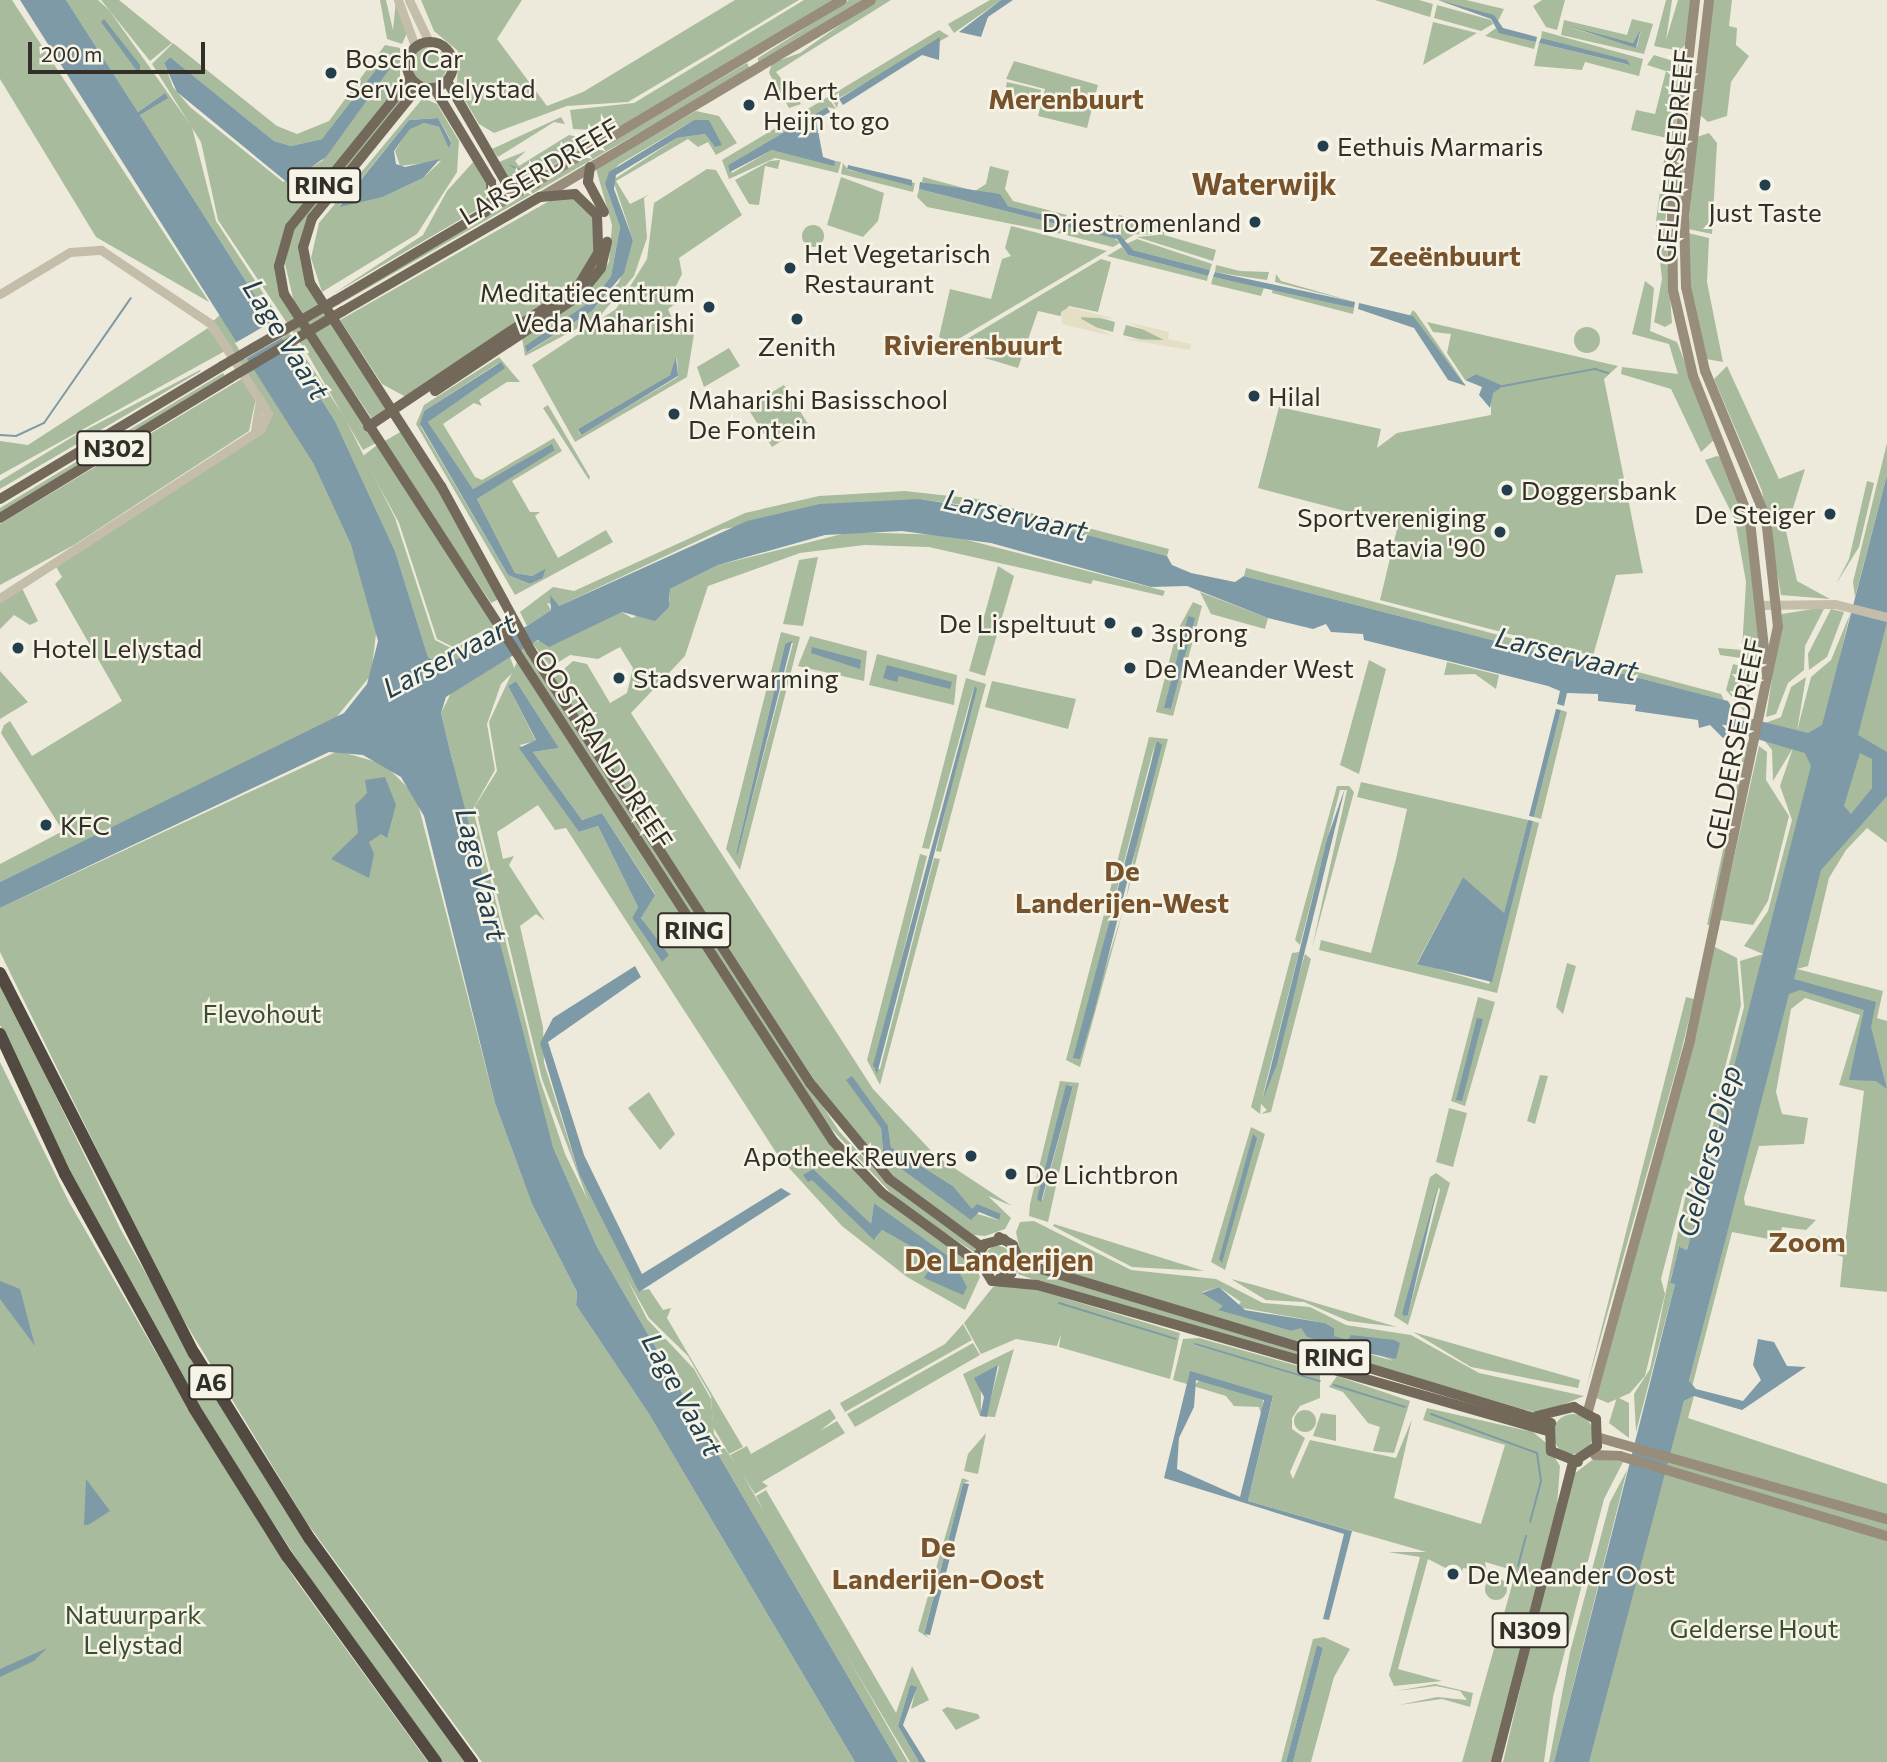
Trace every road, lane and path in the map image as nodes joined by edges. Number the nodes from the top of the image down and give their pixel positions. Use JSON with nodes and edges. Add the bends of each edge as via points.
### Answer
{"nodes":[{"id":1,"x":398,"y":0,"type":"edge"},
{"id":2,"x":409,"y":0,"type":"edge"},
{"id":3,"x":842,"y":0,"type":"edge"},
{"id":4,"x":871,"y":0,"type":"edge"},
{"id":5,"x":1695,"y":0,"type":"edge"},
{"id":6,"x":1709,"y":0,"type":"edge"},
{"id":7,"x":429,"y":42,"type":"junction"},
{"id":8,"x":415,"y":47,"type":"junction"},
{"id":9,"x":447,"y":81,"type":"junction"},
{"id":10,"x":415,"y":83,"type":"junction"},
{"id":11,"x":434,"y":88,"type":"junction"},
{"id":12,"x":590,"y":167,"type":"junction"},
{"id":13,"x":536,"y":183,"type":"junction"},
{"id":14,"x":540,"y":197,"type":"junction"},
{"id":15,"x":485,"y":212,"type":"junction"},
{"id":16,"x":0,"y":294,"type":"edge"},
{"id":17,"x":384,"y":398,"type":"junction"},
{"id":18,"x":408,"y":405,"type":"junction"},
{"id":19,"x":393,"y":414,"type":"junction"},
{"id":20,"x":370,"y":429,"type":"junction"},
{"id":21,"x":404,"y":429,"type":"junction"},
{"id":22,"x":0,"y":499,"type":"edge"},
{"id":23,"x":0,"y":518,"type":"edge"},
{"id":24,"x":65,"y":555,"type":"junction"},
{"id":25,"x":0,"y":591,"type":"edge"},
{"id":26,"x":0,"y":598,"type":"edge"},
{"id":27,"x":1778,"y":604,"type":"junction"},
{"id":28,"x":1761,"y":605,"type":"junction"},
{"id":29,"x":1887,"y":617,"type":"edge"},
{"id":30,"x":1763,"y":712,"type":"junction"},
{"id":31,"x":0,"y":973,"type":"edge"},
{"id":32,"x":0,"y":1034,"type":"edge"},
{"id":33,"x":979,"y":1252,"type":"junction"},
{"id":34,"x":1018,"y":1260,"type":"junction"},
{"id":35,"x":1012,"y":1277,"type":"junction"},
{"id":36,"x":1582,"y":1410,"type":"junction"},
{"id":37,"x":1549,"y":1427,"type":"junction"},
{"id":38,"x":1600,"y":1435,"type":"junction"},
{"id":39,"x":1595,"y":1452,"type":"junction"},
{"id":40,"x":1570,"y":1460,"type":"junction"},
{"id":41,"x":1887,"y":1519,"type":"edge"},
{"id":42,"x":1887,"y":1536,"type":"edge"},
{"id":43,"x":436,"y":1762,"type":"edge"},
{"id":44,"x":472,"y":1762,"type":"edge"},
{"id":45,"x":1496,"y":1762,"type":"edge"}],
"edges":[{"from":1,"to":8,"type":"street"},
{"from":2,"to":7,"type":"street"},
{"from":3,"to":13,"type":"main road","name":"LARSERDREEF"},
{"from":4,"to":12,"type":"main road","name":"LARSERDREEF"},
{"from":5,"to":28,"type":"main road","name":"GELDERSEDREEF","via":[[1670,227],[1680,330],[1744,498]]},
{"from":6,"to":27,"type":"main road","name":"GELDERSEDREEF","via":[[1684,231],[1693,327],[1759,495]]},
{"from":7,"to":8,"type":"main road"},
{"from":7,"to":9,"type":"main road","via":[[450,54]]},
{"from":8,"to":10,"type":"main road","via":[[407,60]]},
{"from":9,"to":11,"type":"main road"},
{"from":9,"to":13,"type":"main road","name":"LARSERDREEF","via":[[511,184]]},
{"from":10,"to":11,"type":"main road"},
{"from":10,"to":17,"type":"main road","name":"OOSTRANDDREEF","number":"RING","via":[[316,212],[303,247],[314,291]]},
{"from":10,"to":20,"type":"main road","name":"OOSTRANDDREEF","number":"RING","via":[[290,227],[278,265],[286,300]]},
{"from":11,"to":15,"type":"main road","name":"LARSERDREEF","via":[[494,191]]},
{"from":12,"to":14,"type":"main road","name":"LARSERDREEF"},
{"from":12,"to":18,"type":"main road","via":[[588,182],[608,233],[591,285]]},
{"from":13,"to":15,"type":"main road","name":"LARSERDREEF"},
{"from":14,"to":18,"type":"main road","via":[[575,194],[595,209],[601,239],[590,271],[572,292]]},
{"from":14,"to":23,"type":"main road","name":"LARSERDREEF","number":"N302","bridge":true},
{"from":15,"to":22,"type":"main road","name":"LARSERDREEF","number":"N302","bridge":true},
{"from":16,"to":24,"type":"street","via":[[70,252],[101,250],[211,324],[260,399],[255,431]]},
{"from":17,"to":18,"type":"main road"},
{"from":17,"to":19,"type":"main road","name":"OOSTRANDDREEF","number":"RING"},
{"from":18,"to":19,"type":"main road"},
{"from":18,"to":21,"type":"main road"},
{"from":19,"to":20,"type":"main road"},
{"from":19,"to":21,"type":"main road","name":"OOSTRANDDREEF","number":"RING"},
{"from":20,"to":33,"type":"main road","name":"OOSTRANDDREEF","number":"RING","via":[[833,1141],[881,1193],[947,1241]]},
{"from":21,"to":33,"type":"main road","name":"OOSTRANDDREEF","number":"RING","via":[[531,651],[843,1129],[889,1179]]},
{"from":24,"to":25,"type":"street"},
{"from":24,"to":26,"type":"street"},
{"from":27,"to":28,"type":"street"},
{"from":27,"to":29,"type":"street","via":[[1840,605]]},
{"from":27,"to":30,"type":"main road","name":"GELDERSEDREEF"},
{"from":28,"to":30,"type":"main road","name":"GELDERSEDREEF","via":[[1768,666]]},
{"from":30,"to":36,"type":"main road","name":"GELDERSEDREEF","via":[[1661,1139],[1611,1324]]},
{"from":31,"to":44,"type":"highway","number":"A6","via":[[194,1353],[310,1539]]},
{"from":32,"to":43,"type":"highway","number":"A6","via":[[65,1174],[194,1408],[294,1567]]},
{"from":33,"to":34,"type":"main road","via":[[1002,1240]]},
{"from":33,"to":35,"type":"main road","number":"RING","via":[[993,1279]]},
{"from":34,"to":35,"type":"main road"},
{"from":34,"to":37,"type":"main road","number":"RING","via":[[1531,1416]]},
{"from":35,"to":37,"type":"main road","number":"RING","via":[[1531,1428]]},
{"from":36,"to":37,"type":"main road","number":"RING"},
{"from":36,"to":38,"type":"main road"},
{"from":37,"to":40,"type":"main road"},
{"from":38,"to":39,"type":"main road"},
{"from":38,"to":41,"type":"main road"},
{"from":39,"to":40,"type":"main road"},
{"from":39,"to":42,"type":"main road"},
{"from":40,"to":45,"type":"main road","number":"N309"}]}
